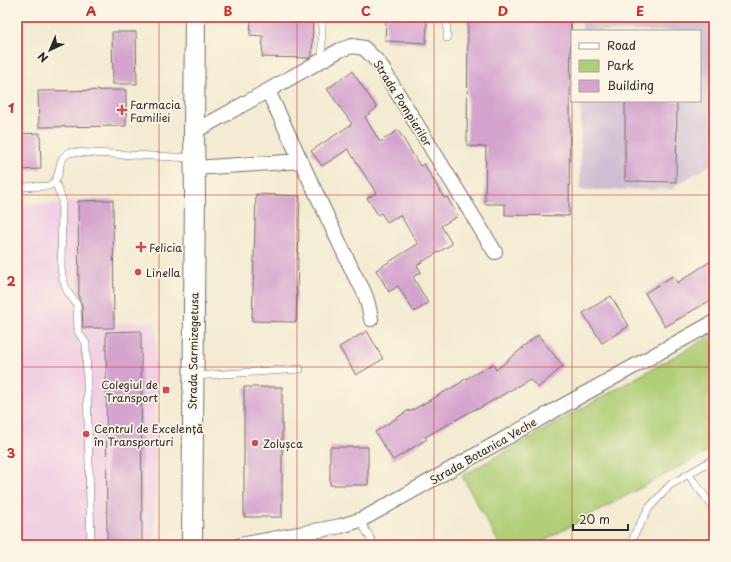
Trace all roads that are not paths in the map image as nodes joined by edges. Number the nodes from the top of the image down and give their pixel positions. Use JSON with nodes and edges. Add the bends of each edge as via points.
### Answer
{"nodes":[{"id":1,"x":195,"y":17,"type":"edge"},
{"id":2,"x":322,"y":17,"type":"edge"},
{"id":3,"x":447,"y":17,"type":"edge"},
{"id":4,"x":447,"y":38,"type":"dead end"},
{"id":5,"x":322,"y":60,"type":"junction"},
{"id":6,"x":268,"y":91,"type":"junction"},
{"id":7,"x":194,"y":132,"type":"junction"},
{"id":8,"x":301,"y":161,"type":"junction"},
{"id":9,"x":194,"y":163,"type":"junction"},
{"id":10,"x":54,"y":182,"type":"junction"},
{"id":11,"x":17,"y":187,"type":"edge"},
{"id":12,"x":495,"y":252,"type":"dead end"},
{"id":13,"x":371,"y":319,"type":"dead end"},
{"id":14,"x":714,"y":322,"type":"edge"},
{"id":15,"x":300,"y":369,"type":"dead end"},
{"id":16,"x":193,"y":376,"type":"junction"},
{"id":17,"x":714,"y":458,"type":"edge"},
{"id":18,"x":688,"y":474,"type":"junction"},
{"id":19,"x":714,"y":508,"type":"edge"},
{"id":20,"x":360,"y":520,"type":"junction"},
{"id":21,"x":91,"y":545,"type":"edge"},
{"id":22,"x":192,"y":545,"type":"edge"},
{"id":23,"x":240,"y":545,"type":"edge"},
{"id":24,"x":374,"y":545,"type":"edge"},
{"id":25,"x":631,"y":545,"type":"edge"}],
"edges":[{"from":1,"to":7,"type":"main road","name":"Strada Sarmizegetusa"},
{"from":2,"to":5,"type":"lane"},
{"from":3,"to":4,"type":"lane"},
{"from":5,"to":6,"type":"street","name":"Strada Pompierilor"},
{"from":5,"to":12,"type":"street","name":"Strada Pompierilor","via":[[352,46],[364,48],[379,63]]},
{"from":6,"to":7,"type":"street","name":"Strada Pompierilor"},
{"from":6,"to":8,"type":"street"},
{"from":7,"to":9,"type":"main road","name":"Strada Sarmizegetusa"},
{"from":8,"to":9,"type":"street"},
{"from":8,"to":13,"type":"street","via":[[362,288],[369,304]]},
{"from":9,"to":10,"type":"lane","via":[[70,152],[60,162],[59,173]]},
{"from":9,"to":16,"type":"main road","name":"Strada Sarmizegetusa"},
{"from":10,"to":11,"type":"lane","via":[[50,186]]},
{"from":10,"to":21,"type":"lane","via":[[62,200],[63,280],[67,291],[77,304],[78,332],[86,343]]},
{"from":14,"to":20,"type":"street","name":"Strada Botanica Veche"},
{"from":15,"to":16,"type":"lane"},
{"from":16,"to":22,"type":"main road","name":"Strada Sarmizegetusa"},
{"from":17,"to":18,"type":"lane"},
{"from":18,"to":19,"type":"lane"},
{"from":18,"to":25,"type":"lane","via":[[670,485],[649,508]]},
{"from":20,"to":23,"type":"street","name":"Strada Botanica Veche"},
{"from":20,"to":24,"type":"lane"}]}
